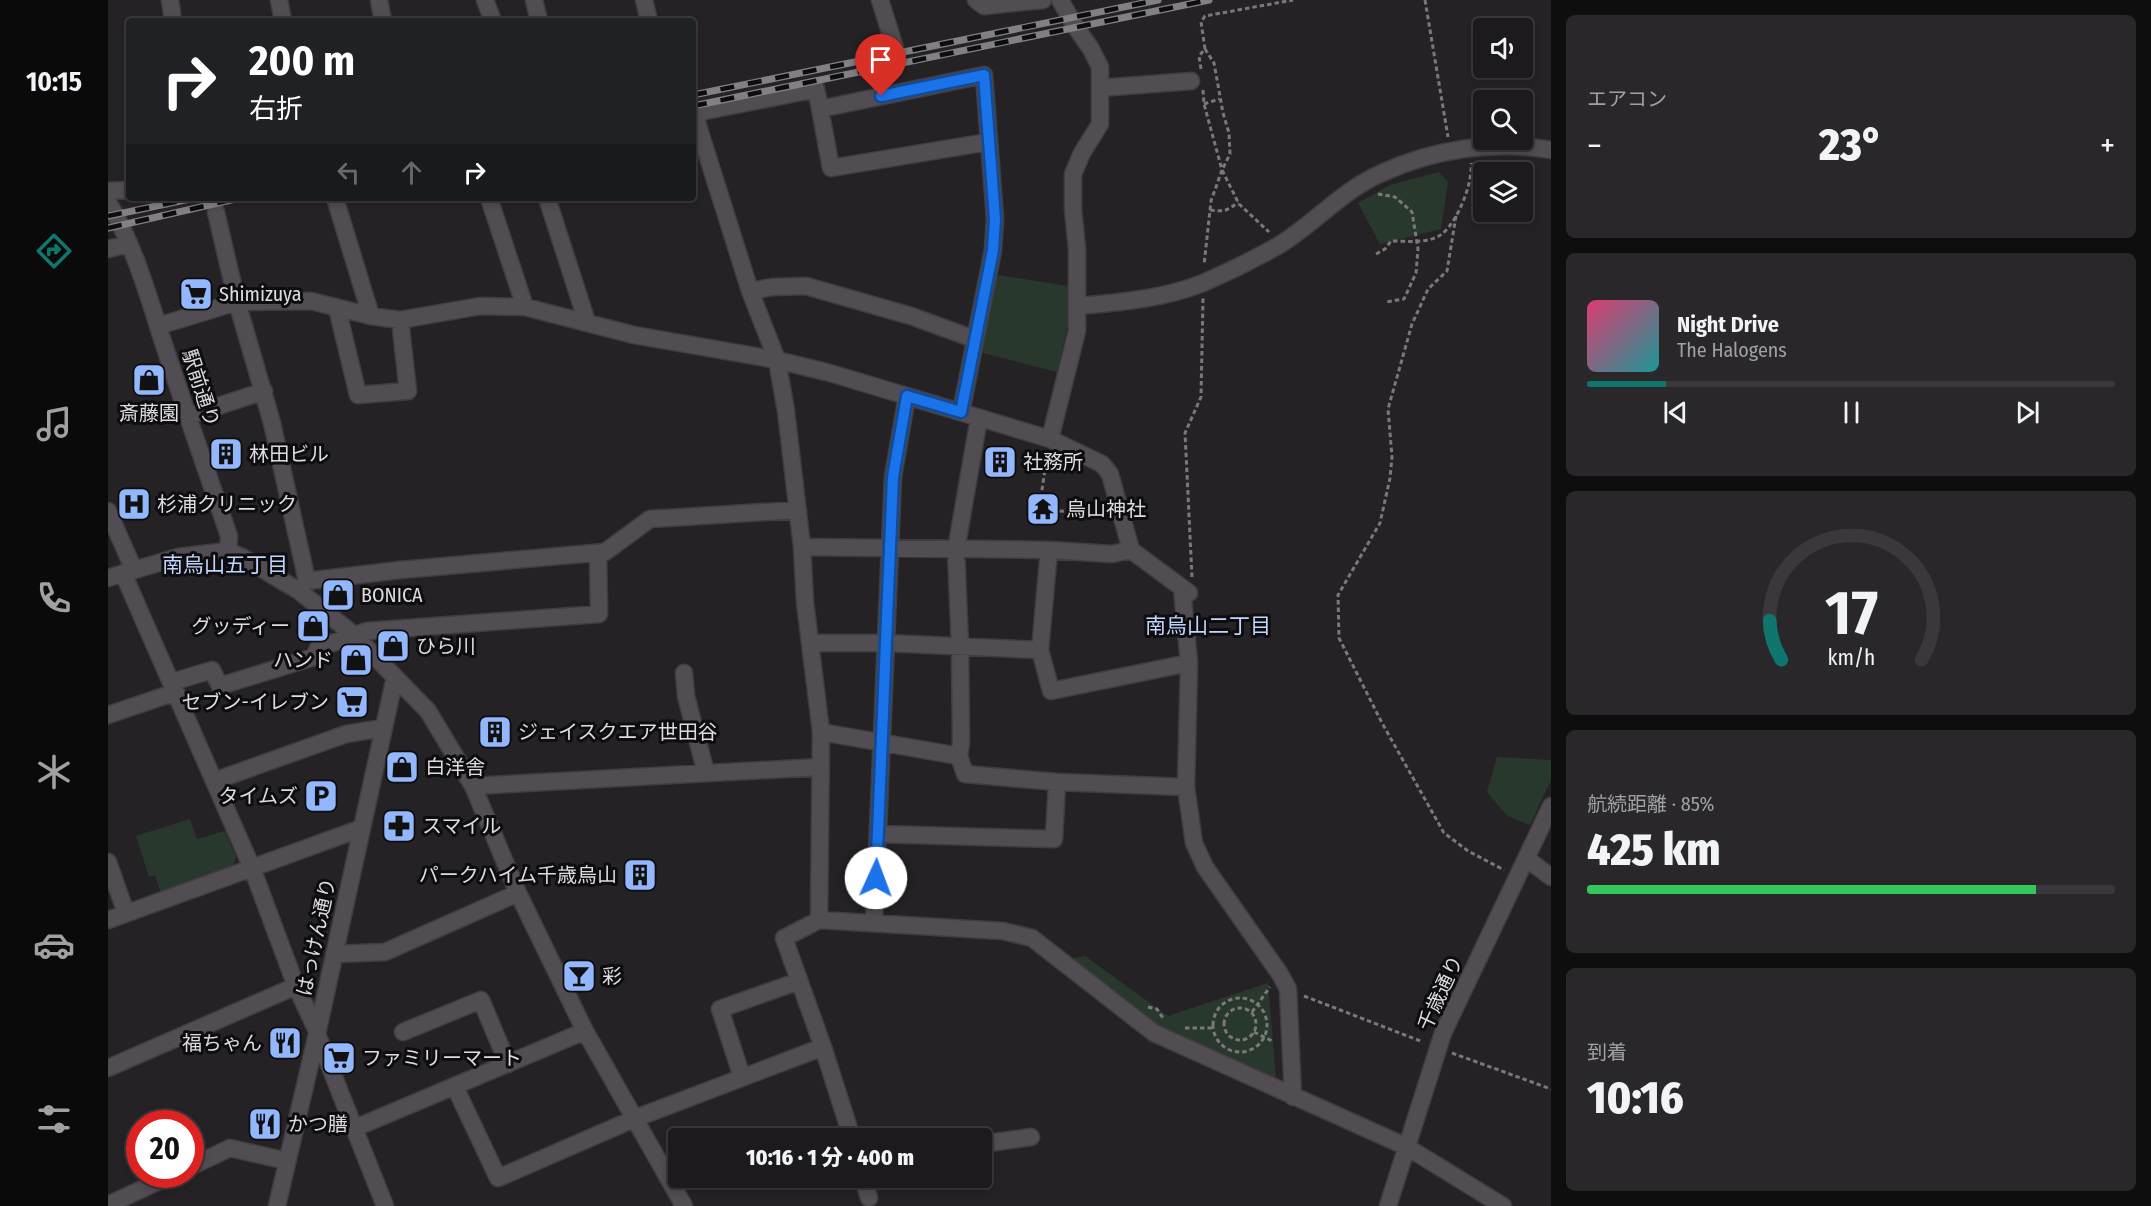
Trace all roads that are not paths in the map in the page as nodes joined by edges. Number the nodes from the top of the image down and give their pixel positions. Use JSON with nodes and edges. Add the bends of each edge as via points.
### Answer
{"nodes":[{"id":1,"x":170,"y":0,"type":"edge"},
{"id":2,"x":279,"y":0,"type":"edge"},
{"id":3,"x":379,"y":0,"type":"edge"},
{"id":4,"x":485,"y":0,"type":"edge"},
{"id":5,"x":534,"y":0,"type":"edge"},
{"id":6,"x":644,"y":0,"type":"edge"},
{"id":7,"x":880,"y":0,"type":"edge"},
{"id":8,"x":976,"y":0,"type":"edge"},
{"id":9,"x":1043,"y":0,"type":"edge"},
{"id":10,"x":1060,"y":0,"type":"edge"},
{"id":11,"x":173,"y":18,"type":"edge"},
{"id":12,"x":282,"y":18,"type":"edge"},
{"id":13,"x":382,"y":18,"type":"edge"},
{"id":14,"x":492,"y":18,"type":"edge"},
{"id":15,"x":538,"y":18,"type":"edge"},
{"id":16,"x":648,"y":18,"type":"edge"},
{"id":17,"x":895,"y":48,"type":"dead end"},
{"id":18,"x":1191,"y":81,"type":"dead end"},
{"id":19,"x":1100,"y":88,"type":"junction"},
{"id":20,"x":820,"y":109,"type":"junction"},
{"id":21,"x":696,"y":113,"type":"edge"},
{"id":22,"x":696,"y":119,"type":"edge"},
{"id":23,"x":988,"y":142,"type":"junction"},
{"id":24,"x":1551,"y":150,"type":"edge"},
{"id":25,"x":126,"y":190,"type":"edge"},
{"id":26,"x":108,"y":191,"type":"edge"},
{"id":27,"x":336,"y":201,"type":"edge"},
{"id":28,"x":490,"y":201,"type":"edge"},
{"id":29,"x":548,"y":201,"type":"edge"},
{"id":30,"x":108,"y":202,"type":"edge"},
{"id":31,"x":216,"y":212,"type":"dead end"},
{"id":32,"x":129,"y":244,"type":"junction"},
{"id":33,"x":108,"y":249,"type":"edge"},
{"id":34,"x":750,"y":291,"type":"junction"},
{"id":35,"x":237,"y":302,"type":"junction"},
{"id":36,"x":1078,"y":306,"type":"junction"},
{"id":37,"x":525,"y":307,"type":"junction"},
{"id":38,"x":337,"y":308,"type":"junction"},
{"id":39,"x":371,"y":316,"type":"junction"},
{"id":40,"x":400,"y":320,"type":"junction"},
{"id":41,"x":587,"y":322,"type":"junction"},
{"id":42,"x":158,"y":326,"type":"junction"},
{"id":43,"x":974,"y":339,"type":"junction"},
{"id":44,"x":777,"y":360,"type":"junction"},
{"id":45,"x":264,"y":391,"type":"junction"},
{"id":46,"x":907,"y":396,"type":"junction"},
{"id":47,"x":961,"y":412,"type":"junction"},
{"id":48,"x":188,"y":416,"type":"junction"},
{"id":49,"x":979,"y":418,"type":"junction"},
{"id":50,"x":1050,"y":439,"type":"junction"},
{"id":51,"x":798,"y":510,"type":"junction"},
{"id":52,"x":108,"y":511,"type":"edge"},
{"id":53,"x":802,"y":547,"type":"junction"},
{"id":54,"x":889,"y":549,"type":"junction"},
{"id":55,"x":1131,"y":549,"type":"junction"},
{"id":56,"x":956,"y":550,"type":"junction"},
{"id":57,"x":1049,"y":550,"type":"junction"},
{"id":58,"x":228,"y":551,"type":"junction"},
{"id":59,"x":598,"y":553,"type":"junction"},
{"id":60,"x":121,"y":574,"type":"edge"},
{"id":61,"x":303,"y":586,"type":"junction"},
{"id":62,"x":354,"y":635,"type":"junction"},
{"id":63,"x":810,"y":643,"type":"junction"},
{"id":64,"x":886,"y":643,"type":"junction"},
{"id":65,"x":960,"y":646,"type":"junction"},
{"id":66,"x":1040,"y":650,"type":"junction"},
{"id":67,"x":1189,"y":663,"type":"junction"},
{"id":68,"x":684,"y":673,"type":"dead end"},
{"id":69,"x":395,"y":677,"type":"junction"},
{"id":70,"x":174,"y":687,"type":"junction"},
{"id":71,"x":108,"y":715,"type":"edge"},
{"id":72,"x":383,"y":728,"type":"junction"},
{"id":73,"x":821,"y":732,"type":"junction"},
{"id":74,"x":882,"y":743,"type":"junction"},
{"id":75,"x":959,"y":756,"type":"junction"},
{"id":76,"x":820,"y":767,"type":"junction"},
{"id":77,"x":706,"y":773,"type":"junction"},
{"id":78,"x":214,"y":781,"type":"junction"},
{"id":79,"x":1057,"y":782,"type":"junction"},
{"id":80,"x":473,"y":786,"type":"junction"},
{"id":81,"x":1186,"y":787,"type":"junction"},
{"id":82,"x":1551,"y":806,"type":"edge"},
{"id":83,"x":362,"y":828,"type":"junction"},
{"id":84,"x":878,"y":834,"type":"junction"},
{"id":85,"x":1527,"y":859,"type":"junction"},
{"id":86,"x":108,"y":862,"type":"edge"},
{"id":87,"x":252,"y":868,"type":"junction"},
{"id":88,"x":1551,"y":877,"type":"edge"},
{"id":89,"x":518,"y":893,"type":"junction"},
{"id":90,"x":126,"y":913,"type":"junction"},
{"id":91,"x":108,"y":920,"type":"edge"},
{"id":92,"x":819,"y":920,"type":"junction"},
{"id":93,"x":874,"y":922,"type":"junction"},
{"id":94,"x":334,"y":954,"type":"junction"},
{"id":95,"x":799,"y":981,"type":"junction"},
{"id":96,"x":296,"y":986,"type":"junction"},
{"id":97,"x":585,"y":1031,"type":"junction"},
{"id":98,"x":317,"y":1032,"type":"junction"},
{"id":99,"x":403,"y":1032,"type":"dead end"},
{"id":100,"x":823,"y":1047,"type":"junction"},
{"id":101,"x":508,"y":1064,"type":"junction"},
{"id":102,"x":108,"y":1068,"type":"edge"},
{"id":103,"x":742,"y":1077,"type":"junction"},
{"id":104,"x":455,"y":1087,"type":"junction"},
{"id":105,"x":1293,"y":1097,"type":"junction"},
{"id":106,"x":636,"y":1118,"type":"junction"},
{"id":107,"x":355,"y":1128,"type":"junction"},
{"id":108,"x":849,"y":1128,"type":"edge"},
{"id":109,"x":1031,"y":1137,"type":"dead end"},
{"id":110,"x":992,"y":1142,"type":"edge"},
{"id":111,"x":1407,"y":1147,"type":"junction"},
{"id":112,"x":204,"y":1160,"type":"edge"},
{"id":113,"x":287,"y":1161,"type":"junction"},
{"id":114,"x":144,"y":1188,"type":"edge"},
{"id":115,"x":866,"y":1188,"type":"edge"},
{"id":116,"x":869,"y":1198,"type":"dead end"},
{"id":117,"x":108,"y":1205,"type":"edge"},
{"id":118,"x":277,"y":1206,"type":"edge"},
{"id":119,"x":385,"y":1206,"type":"edge"},
{"id":120,"x":684,"y":1206,"type":"edge"},
{"id":121,"x":1388,"y":1206,"type":"edge"},
{"id":122,"x":1503,"y":1206,"type":"edge"}],
"edges":[{"from":1,"to":11,"type":"street"},
{"from":2,"to":12,"type":"street"},
{"from":3,"to":13,"type":"street"},
{"from":4,"to":14,"type":"street"},
{"from":5,"to":15,"type":"street"},
{"from":6,"to":16,"type":"street"},
{"from":7,"to":17,"type":"street"},
{"from":8,"to":9,"type":"street","via":[[984,6],[997,6]]},
{"from":10,"to":19,"type":"street","via":[[1092,49],[1100,67]]},
{"from":18,"to":19,"type":"street"},
{"from":19,"to":36,"type":"street","via":[[1100,124],[1073,174]]},
{"from":20,"to":21,"type":"street","via":[[816,89]]},
{"from":20,"to":23,"type":"street","via":[[831,168]]},
{"from":20,"to":23,"type":"street","via":[[984,75]]},
{"from":22,"to":34,"type":"street"},
{"from":23,"to":43,"type":"street","via":[[995,219],[993,250]]},
{"from":24,"to":36,"type":"street","via":[[1504,146],[1450,150],[1380,173],[1281,243],[1203,283],[1153,298]]},
{"from":25,"to":26,"type":"street"},
{"from":27,"to":39,"type":"street"},
{"from":28,"to":37,"type":"street"},
{"from":29,"to":41,"type":"street"},
{"from":30,"to":32,"type":"street","name":"駅前通り"},
{"from":31,"to":35,"type":"street"},
{"from":32,"to":33,"type":"street"},
{"from":32,"to":42,"type":"street","name":"駅前通り"},
{"from":34,"to":43,"type":"street","via":[[806,286]]},
{"from":34,"to":44,"type":"street"},
{"from":35,"to":38,"type":"street","via":[[310,301]]},
{"from":35,"to":42,"type":"street"},
{"from":35,"to":45,"type":"street"},
{"from":36,"to":50,"type":"street","via":[[1077,331]]},
{"from":37,"to":40,"type":"street","via":[[480,306]]},
{"from":37,"to":41,"type":"street"},
{"from":38,"to":39,"type":"street"},
{"from":38,"to":40,"type":"street","via":[[358,395],[408,391]]},
{"from":39,"to":40,"type":"street"},
{"from":41,"to":44,"type":"street"},
{"from":42,"to":48,"type":"street","name":"駅前通り"},
{"from":43,"to":47,"type":"street"},
{"from":44,"to":46,"type":"street"},
{"from":44,"to":51,"type":"street"},
{"from":45,"to":48,"type":"street"},
{"from":45,"to":61,"type":"street"},
{"from":46,"to":47,"type":"street"},
{"from":46,"to":54,"type":"street","via":[[893,477]]},
{"from":47,"to":49,"type":"street"},
{"from":48,"to":58,"type":"street","name":"駅前通り","via":[[229,536]]},
{"from":49,"to":50,"type":"street"},
{"from":49,"to":56,"type":"street"},
{"from":50,"to":55,"type":"street","via":[[1102,464],[1110,474]]},
{"from":51,"to":53,"type":"street"},
{"from":51,"to":59,"type":"street","via":[[650,519]]},
{"from":52,"to":60,"type":"street"},
{"from":53,"to":54,"type":"street"},
{"from":53,"to":63,"type":"street"},
{"from":54,"to":56,"type":"street"},
{"from":54,"to":64,"type":"street"},
{"from":55,"to":57,"type":"street","via":[[1112,554]]},
{"from":55,"to":67,"type":"street","via":[[1187,592]]},
{"from":56,"to":57,"type":"street"},
{"from":56,"to":65,"type":"street"},
{"from":57,"to":66,"type":"street"},
{"from":58,"to":60,"type":"street","via":[[178,557]]},
{"from":58,"to":61,"type":"street"},
{"from":59,"to":61,"type":"street","via":[[400,570]]},
{"from":59,"to":62,"type":"street","via":[[599,614]]},
{"from":60,"to":70,"type":"street"},
{"from":61,"to":62,"type":"street"},
{"from":62,"to":69,"type":"street"},
{"from":62,"to":70,"type":"street","via":[[318,648],[314,657],[220,686],[212,670]]},
{"from":63,"to":64,"type":"street"},
{"from":63,"to":73,"type":"street"},
{"from":64,"to":65,"type":"street"},
{"from":64,"to":74,"type":"street"},
{"from":65,"to":66,"type":"street"},
{"from":65,"to":75,"type":"street"},
{"from":66,"to":67,"type":"street","via":[[1052,691]]},
{"from":67,"to":81,"type":"street"},
{"from":68,"to":77,"type":"street"},
{"from":69,"to":72,"type":"street","name":"はっけん通り"},
{"from":69,"to":80,"type":"street","via":[[428,711]]},
{"from":70,"to":71,"type":"street"},
{"from":70,"to":78,"type":"street"},
{"from":72,"to":78,"type":"street","via":[[346,734]]},
{"from":72,"to":83,"type":"street","name":"はっけん通り"},
{"from":73,"to":74,"type":"street"},
{"from":73,"to":76,"type":"street"},
{"from":74,"to":75,"type":"street"},
{"from":74,"to":84,"type":"street"},
{"from":75,"to":79,"type":"street","via":[[965,774]]},
{"from":76,"to":77,"type":"street"},
{"from":76,"to":92,"type":"street"},
{"from":77,"to":80,"type":"street"},
{"from":78,"to":87,"type":"street"},
{"from":79,"to":81,"type":"street"},
{"from":79,"to":84,"type":"street","via":[[1054,839]]},
{"from":80,"to":89,"type":"street"},
{"from":81,"to":105,"type":"street","via":[[1194,843],[1205,867],[1288,990]]},
{"from":82,"to":85,"type":"street","name":"千歳通り"},
{"from":83,"to":87,"type":"street"},
{"from":83,"to":94,"type":"street","name":"はっけん通り"},
{"from":84,"to":93,"type":"street"},
{"from":85,"to":88,"type":"street"},
{"from":85,"to":111,"type":"street","name":"千歳通り","via":[[1438,1048]]},
{"from":86,"to":90,"type":"street"},
{"from":87,"to":90,"type":"street"},
{"from":87,"to":96,"type":"street"},
{"from":89,"to":94,"type":"street","via":[[385,952]]},
{"from":89,"to":97,"type":"street"},
{"from":90,"to":91,"type":"street"},
{"from":92,"to":93,"type":"street"},
{"from":92,"to":95,"type":"street","via":[[783,938]]},
{"from":93,"to":105,"type":"street","via":[[1003,931],[1032,938],[1154,1033]]},
{"from":94,"to":98,"type":"street","name":"はっけん通り"},
{"from":95,"to":100,"type":"street"},
{"from":95,"to":103,"type":"street","via":[[720,1009]]},
{"from":96,"to":98,"type":"street"},
{"from":96,"to":102,"type":"street"},
{"from":97,"to":101,"type":"street"},
{"from":97,"to":106,"type":"street"},
{"from":98,"to":107,"type":"street"},
{"from":98,"to":113,"type":"street","name":"はっけん通り"},
{"from":99,"to":101,"type":"street","via":[[481,1000]]},
{"from":100,"to":103,"type":"street"},
{"from":100,"to":108,"type":"street"},
{"from":101,"to":104,"type":"street"},
{"from":103,"to":106,"type":"street"},
{"from":104,"to":106,"type":"street","via":[[498,1178]]},
{"from":104,"to":107,"type":"street"},
{"from":105,"to":111,"type":"street"},
{"from":106,"to":120,"type":"street"},
{"from":107,"to":119,"type":"street"},
{"from":109,"to":110,"type":"street"},
{"from":111,"to":121,"type":"street","name":"千歳通り"},
{"from":111,"to":122,"type":"street"},
{"from":112,"to":113,"type":"street","via":[[230,1148]]},
{"from":113,"to":118,"type":"street","name":"はっけん通り"},
{"from":114,"to":117,"type":"street"},
{"from":115,"to":116,"type":"street"}]}
